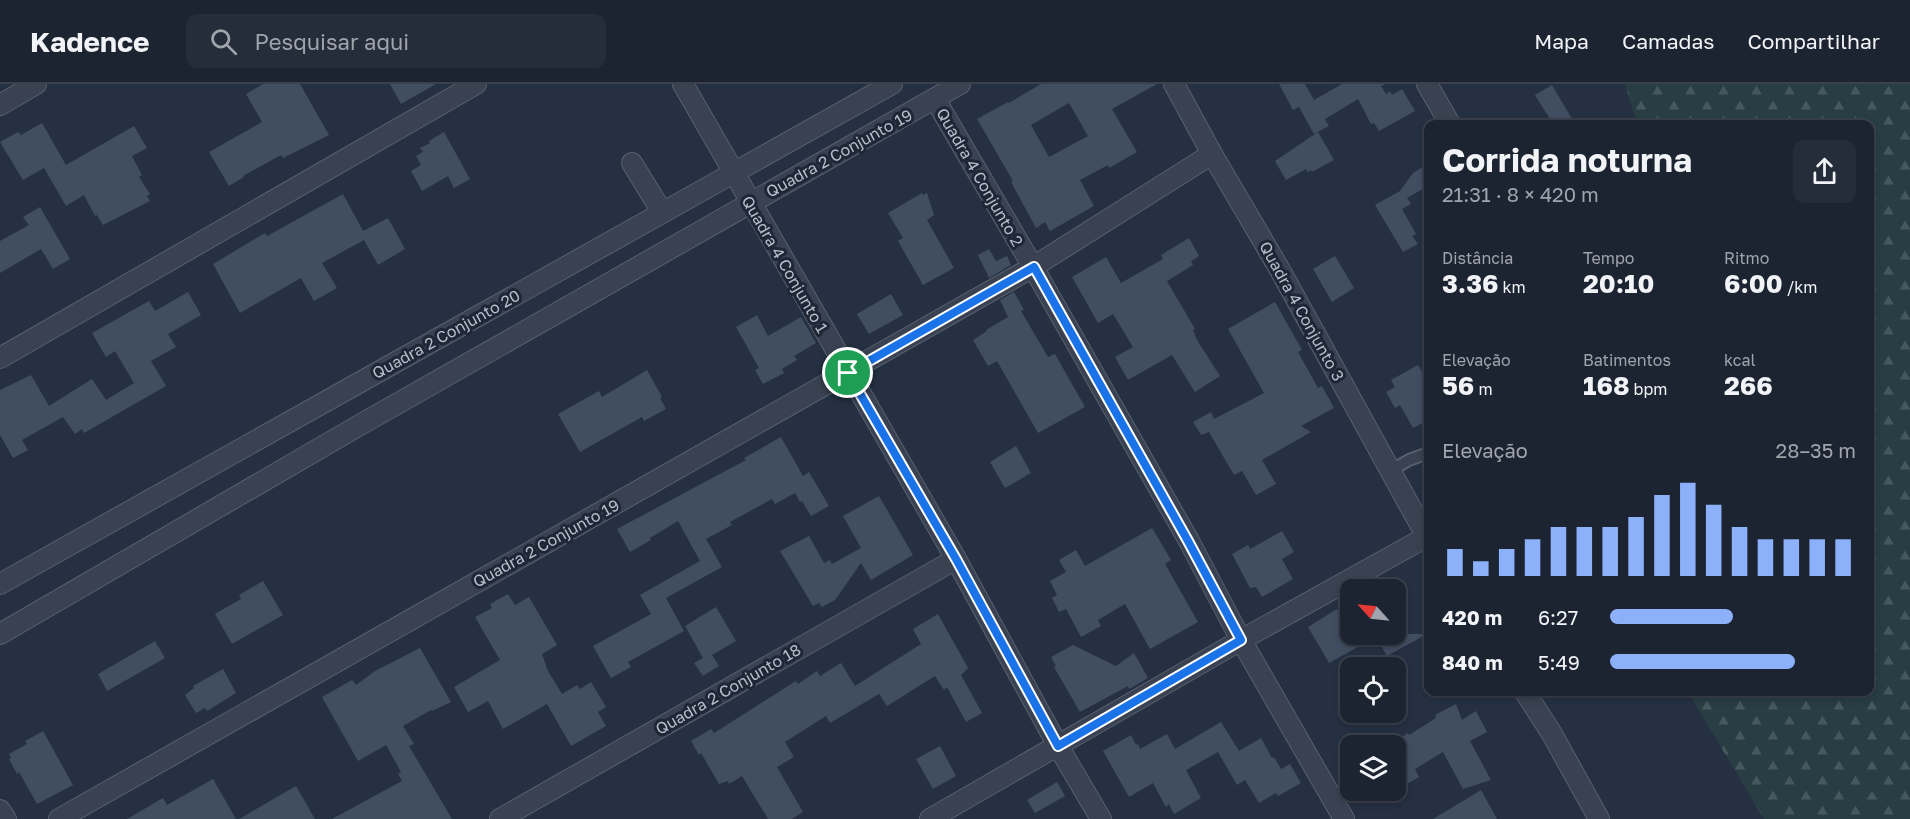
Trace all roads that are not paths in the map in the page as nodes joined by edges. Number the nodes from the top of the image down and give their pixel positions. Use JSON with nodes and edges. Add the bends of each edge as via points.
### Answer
{"nodes":[{"id":1,"x":36,"y":84,"type":"edge"},
{"id":2,"x":477,"y":84,"type":"edge"},
{"id":3,"x":683,"y":84,"type":"edge"},
{"id":4,"x":892,"y":84,"type":"edge"},
{"id":5,"x":960,"y":84,"type":"edge"},
{"id":6,"x":1174,"y":84,"type":"edge"},
{"id":7,"x":1427,"y":84,"type":"edge"},
{"id":8,"x":935,"y":99,"type":"junction"},
{"id":9,"x":0,"y":105,"type":"edge"},
{"id":10,"x":1448,"y":120,"type":"edge"},
{"id":11,"x":1212,"y":154,"type":"junction"},
{"id":12,"x":632,"y":163,"type":"dead end"},
{"id":13,"x":733,"y":173,"type":"junction"},
{"id":14,"x":751,"y":202,"type":"junction"},
{"id":15,"x":662,"y":212,"type":"junction"},
{"id":16,"x":1034,"y":267,"type":"junction"},
{"id":17,"x":0,"y":358,"type":"edge"},
{"id":18,"x":848,"y":373,"type":"junction"},
{"id":19,"x":1424,"y":454,"type":"edge"},
{"id":20,"x":1390,"y":471,"type":"junction"},
{"id":21,"x":1424,"y":531,"type":"edge"},
{"id":22,"x":1424,"y":540,"type":"edge"},
{"id":23,"x":956,"y":559,"type":"junction"},
{"id":24,"x":0,"y":584,"type":"edge"},
{"id":25,"x":0,"y":634,"type":"edge"},
{"id":26,"x":1241,"y":640,"type":"junction"},
{"id":27,"x":1528,"y":696,"type":"edge"},
{"id":28,"x":1058,"y":746,"type":"junction"},
{"id":29,"x":0,"y":810,"type":"edge"},
{"id":30,"x":6,"y":819,"type":"edge"},
{"id":31,"x":59,"y":819,"type":"edge"},
{"id":32,"x":501,"y":819,"type":"edge"},
{"id":33,"x":930,"y":819,"type":"edge"},
{"id":34,"x":1101,"y":819,"type":"edge"},
{"id":35,"x":1344,"y":819,"type":"edge"},
{"id":36,"x":1599,"y":819,"type":"edge"}],
"edges":[{"from":1,"to":9,"type":"street"},
{"from":2,"to":17,"type":"street"},
{"from":3,"to":13,"type":"street","name":"Quadra 4 Conjunto 1"},
{"from":4,"to":13,"type":"street","name":"Quadra 2 Conjunto 20"},
{"from":5,"to":8,"type":"street","name":"Quadra 2 Conjunto 19"},
{"from":6,"to":11,"type":"street","name":"Quadra 4 Conjunto 3"},
{"from":7,"to":10,"type":"street"},
{"from":8,"to":14,"type":"street","name":"Quadra 2 Conjunto 19"},
{"from":8,"to":16,"type":"street","name":"Quadra 4 Conjunto 2"},
{"from":11,"to":16,"type":"street","name":"Quadra 2 Conjunto 19"},
{"from":11,"to":20,"type":"street","name":"Quadra 4 Conjunto 3"},
{"from":12,"to":15,"type":"street"},
{"from":13,"to":14,"type":"street","name":"Quadra 4 Conjunto 1"},
{"from":13,"to":15,"type":"street","name":"Quadra 2 Conjunto 20"},
{"from":14,"to":18,"type":"street","name":"Quadra 4 Conjunto 1"},
{"from":14,"to":25,"type":"street","name":"Quadra 2 Conjunto 19"},
{"from":15,"to":24,"type":"street","name":"Quadra 2 Conjunto 20"},
{"from":16,"to":18,"type":"street","name":"Quadra 2 Conjunto 19"},
{"from":16,"to":26,"type":"street","name":"Quadra 4 Conjunto 2"},
{"from":18,"to":23,"type":"street","name":"Quadra 4 Conjunto 1"},
{"from":18,"to":31,"type":"street","name":"Quadra 2 Conjunto 19"},
{"from":19,"to":20,"type":"lane"},
{"from":20,"to":21,"type":"street","name":"Quadra 4 Conjunto 3"},
{"from":22,"to":26,"type":"street"},
{"from":23,"to":28,"type":"street","name":"Quadra 4 Conjunto 1"},
{"from":23,"to":32,"type":"street","name":"Quadra 2 Conjunto 18"},
{"from":26,"to":28,"type":"street"},
{"from":26,"to":35,"type":"street","name":"Quadra 4 Conjunto 2"},
{"from":27,"to":36,"type":"street"},
{"from":28,"to":33,"type":"street"},
{"from":28,"to":34,"type":"street","name":"Quadra 4 Conjunto 1"},
{"from":29,"to":30,"type":"street"}]}
